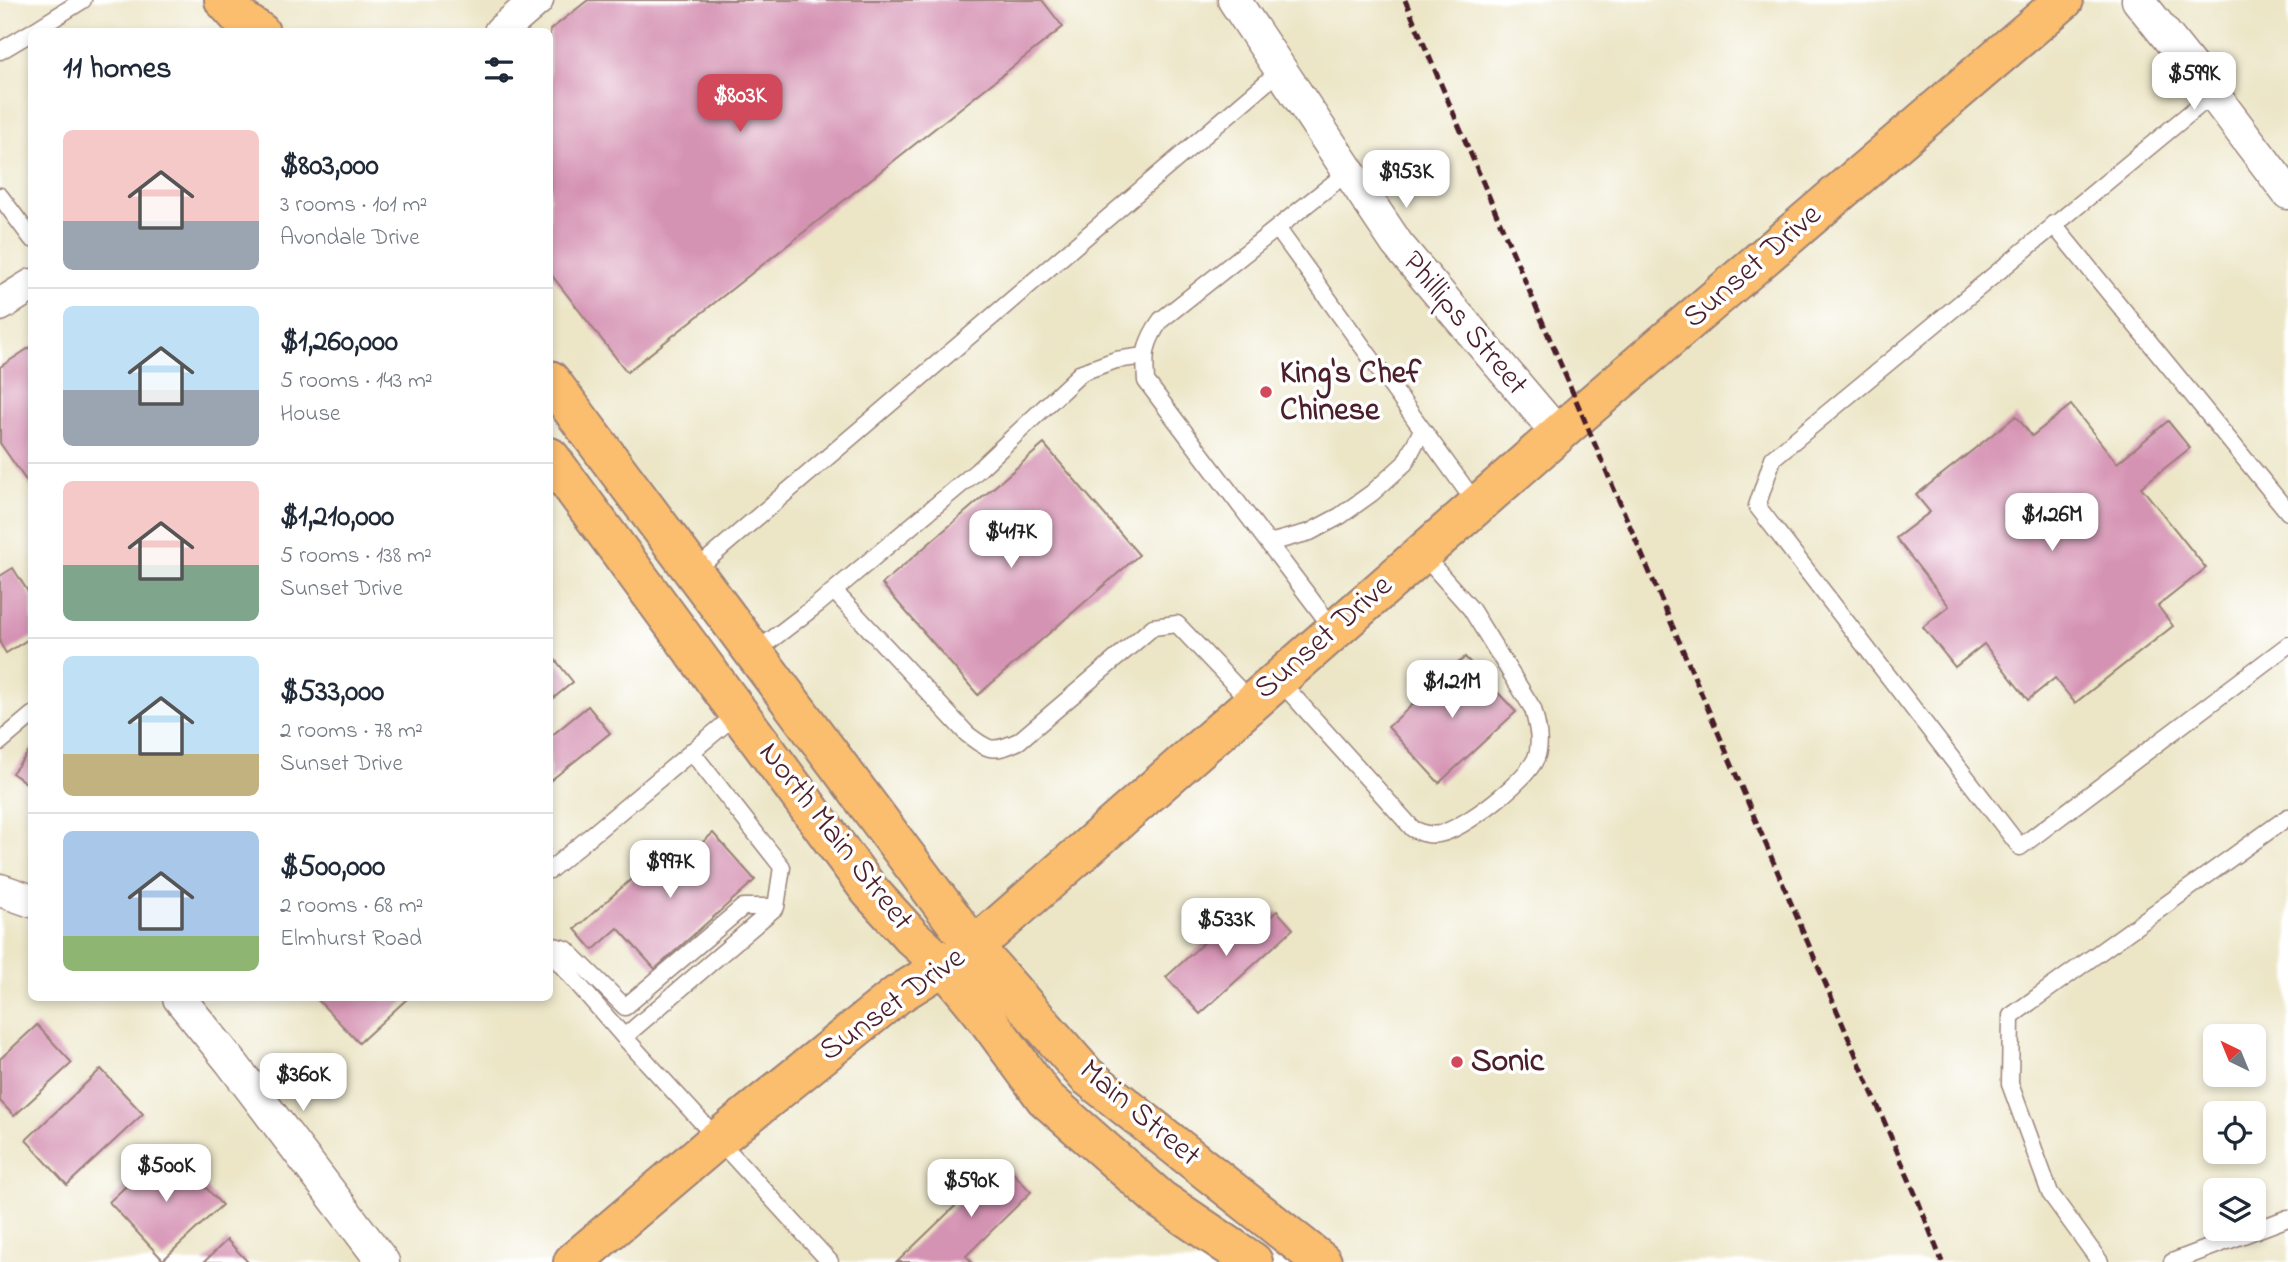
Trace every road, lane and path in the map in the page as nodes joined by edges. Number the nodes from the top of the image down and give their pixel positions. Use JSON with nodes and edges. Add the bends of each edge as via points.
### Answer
{"nodes":[{"id":1,"x":83,"y":0,"type":"edge"},
{"id":2,"x":537,"y":0,"type":"edge"},
{"id":3,"x":1234,"y":0,"type":"edge"},
{"id":4,"x":2064,"y":0,"type":"edge"},
{"id":5,"x":2138,"y":0,"type":"edge"},
{"id":6,"x":38,"y":28,"type":"edge"},
{"id":7,"x":505,"y":28,"type":"edge"},
{"id":8,"x":28,"y":34,"type":"edge"},
{"id":9,"x":0,"y":51,"type":"edge"},
{"id":10,"x":1281,"y":70,"type":"junction"},
{"id":11,"x":2213,"y":94,"type":"junction"},
{"id":12,"x":1349,"y":172,"type":"junction"},
{"id":13,"x":2288,"y":193,"type":"edge"},
{"id":14,"x":0,"y":196,"type":"edge"},
{"id":15,"x":2053,"y":225,"type":"junction"},
{"id":16,"x":1277,"y":228,"type":"junction"},
{"id":17,"x":28,"y":234,"type":"edge"},
{"id":18,"x":28,"y":287,"type":"edge"},
{"id":19,"x":0,"y":304,"type":"edge"},
{"id":20,"x":1144,"y":356,"type":"junction"},
{"id":21,"x":553,"y":384,"type":"edge"},
{"id":22,"x":1422,"y":430,"type":"junction"},
{"id":23,"x":1559,"y":435,"type":"junction"},
{"id":24,"x":553,"y":461,"type":"edge"},
{"id":25,"x":1477,"y":505,"type":"junction"},
{"id":26,"x":2288,"y":512,"type":"edge"},
{"id":27,"x":1269,"y":543,"type":"junction"},
{"id":28,"x":1422,"y":553,"type":"junction"},
{"id":29,"x":693,"y":572,"type":"junction"},
{"id":30,"x":834,"y":591,"type":"junction"},
{"id":31,"x":1334,"y":630,"type":"junction"},
{"id":32,"x":2288,"y":645,"type":"edge"},
{"id":33,"x":754,"y":653,"type":"junction"},
{"id":34,"x":1265,"y":691,"type":"junction"},
{"id":35,"x":738,"y":713,"type":"junction"},
{"id":36,"x":28,"y":718,"type":"edge"},
{"id":37,"x":0,"y":742,"type":"edge"},
{"id":38,"x":691,"y":751,"type":"junction"},
{"id":39,"x":2288,"y":817,"type":"edge"},
{"id":40,"x":553,"y":867,"type":"edge"},
{"id":41,"x":0,"y":890,"type":"edge"},
{"id":42,"x":28,"y":900,"type":"edge"},
{"id":43,"x":776,"y":907,"type":"junction"},
{"id":44,"x":553,"y":946,"type":"edge"},
{"id":45,"x":553,"y":956,"type":"edge"},
{"id":46,"x":959,"y":956,"type":"junction"},
{"id":47,"x":181,"y":1001,"type":"edge"},
{"id":48,"x":624,"y":1037,"type":"junction"},
{"id":49,"x":718,"y":1139,"type":"junction"},
{"id":50,"x":2288,"y":1218,"type":"edge"},
{"id":51,"x":383,"y":1262,"type":"edge"},
{"id":52,"x":573,"y":1262,"type":"edge"},
{"id":53,"x":830,"y":1262,"type":"edge"},
{"id":54,"x":1253,"y":1262,"type":"edge"},
{"id":55,"x":1322,"y":1262,"type":"edge"},
{"id":56,"x":2100,"y":1262,"type":"edge"},
{"id":57,"x":2172,"y":1262,"type":"edge"}],
"edges":[{"from":1,"to":6,"type":"lane"},
{"from":2,"to":7,"type":"street"},
{"from":3,"to":10,"type":"street","name":"Phillips Street"},
{"from":4,"to":23,"type":"main road","name":"Sunset Drive"},
{"from":5,"to":11,"type":"street"},
{"from":8,"to":9,"type":"lane"},
{"from":10,"to":12,"type":"street","name":"Phillips Street"},
{"from":10,"to":29,"type":"lane"},
{"from":11,"to":13,"type":"street"},
{"from":11,"to":15,"type":"lane"},
{"from":12,"to":16,"type":"lane"},
{"from":12,"to":23,"type":"street","name":"Phillips Street","via":[[1397,244]]},
{"from":14,"to":17,"type":"lane"},
{"from":15,"to":26,"type":"lane"},
{"from":15,"to":32,"type":"lane","via":[[1773,458],[1757,506],[2020,847]]},
{"from":16,"to":20,"type":"lane","via":[[1161,320],[1150,334]]},
{"from":16,"to":22,"type":"lane"},
{"from":18,"to":19,"type":"street"},
{"from":20,"to":27,"type":"lane","via":[[1146,380]]},
{"from":20,"to":30,"type":"lane","via":[[1082,372],[977,471]]},
{"from":21,"to":29,"type":"main road","name":"North Main Street"},
{"from":22,"to":25,"type":"lane"},
{"from":22,"to":27,"type":"lane","via":[[1405,463],[1372,493],[1310,532]]},
{"from":23,"to":25,"type":"main road","name":"Sunset Drive"},
{"from":24,"to":35,"type":"main road","name":"North Main Street"},
{"from":25,"to":28,"type":"main road","name":"Sunset Drive"},
{"from":27,"to":31,"type":"lane"},
{"from":28,"to":31,"type":"main road","name":"Sunset Drive"},
{"from":28,"to":34,"type":"lane","via":[[1471,608],[1533,709],[1539,744],[1525,774],[1471,819],[1437,835],[1425,835],[1413,829]]},
{"from":29,"to":33,"type":"main road","name":"North Main Street"},
{"from":30,"to":33,"type":"lane"},
{"from":30,"to":34,"type":"lane","via":[[967,734],[985,747],[999,750],[1019,741],[1153,627],[1177,624]]},
{"from":31,"to":34,"type":"main road","name":"Sunset Drive"},
{"from":33,"to":46,"type":"main road","name":"North Main Street"},
{"from":34,"to":46,"type":"main road","name":"Sunset Drive"},
{"from":35,"to":38,"type":"lane"},
{"from":35,"to":46,"type":"main road","name":"North Main Street","via":[[870,891],[912,937]]},
{"from":36,"to":37,"type":"lane"},
{"from":38,"to":40,"type":"lane"},
{"from":38,"to":43,"type":"lane","via":[[782,867]]},
{"from":39,"to":56,"type":"lane","via":[[2011,1016],[2010,1084],[2014,1096],[2050,1193]]},
{"from":41,"to":42,"type":"street"},
{"from":43,"to":44,"type":"lane","via":[[743,907],[625,1007],[566,949]]},
{"from":43,"to":48,"type":"lane"},
{"from":45,"to":48,"type":"lane"},
{"from":46,"to":49,"type":"main road","name":"Sunset Drive","via":[[897,995]]},
{"from":46,"to":54,"type":"main road","name":"North Main Street","via":[[982,1012],[1045,1098],[1160,1200]]},
{"from":46,"to":55,"type":"main road","name":"Main Street","via":[[1087,1076]]},
{"from":47,"to":51,"type":"street"},
{"from":48,"to":49,"type":"lane"},
{"from":49,"to":52,"type":"main road","name":"Sunset Drive"},
{"from":49,"to":53,"type":"lane"},
{"from":50,"to":57,"type":"lane"}]}
